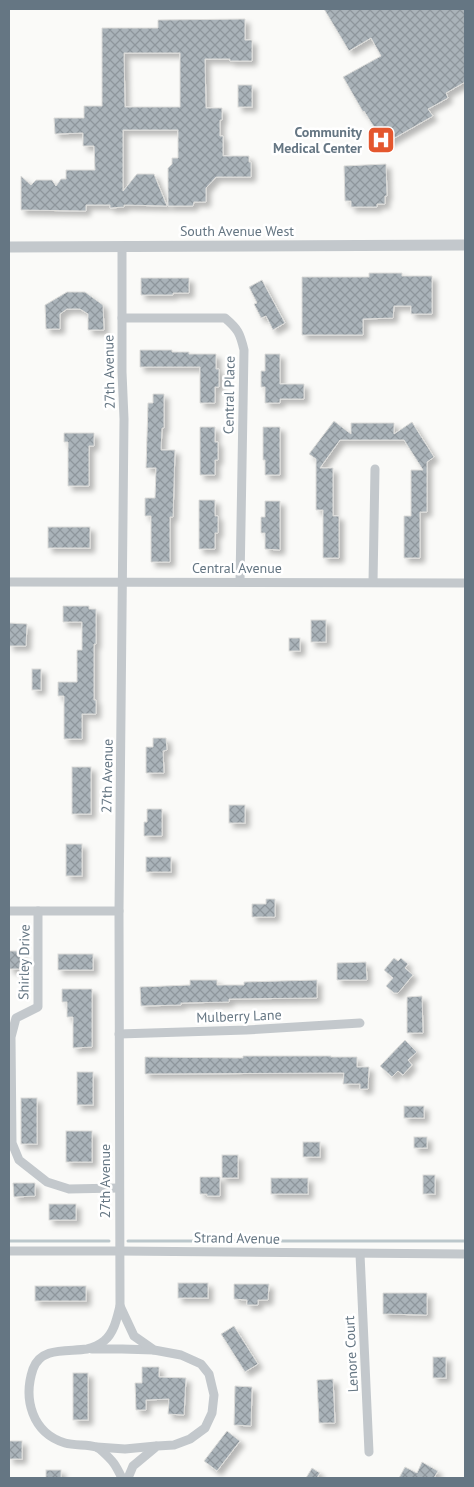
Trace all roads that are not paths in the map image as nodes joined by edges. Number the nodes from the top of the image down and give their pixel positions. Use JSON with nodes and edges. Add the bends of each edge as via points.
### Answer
{"nodes":[{"id":1,"x":465,"y":245,"type":"edge"},
{"id":2,"x":9,"y":247,"type":"edge"},
{"id":3,"x":122,"y":247,"type":"junction"},
{"id":4,"x":122,"y":318,"type":"junction"},
{"id":5,"x":375,"y":469,"type":"dead end"},
{"id":6,"x":9,"y":582,"type":"edge"},
{"id":7,"x":121,"y":582,"type":"junction"},
{"id":8,"x":240,"y":582,"type":"junction"},
{"id":9,"x":373,"y":582,"type":"junction"},
{"id":10,"x":465,"y":583,"type":"edge"},
{"id":11,"x":9,"y":911,"type":"edge"},
{"id":12,"x":38,"y":911,"type":"junction"},
{"id":13,"x":119,"y":911,"type":"junction"},
{"id":14,"x":360,"y":1023,"type":"dead end"},
{"id":15,"x":118,"y":1034,"type":"junction"},
{"id":16,"x":118,"y":1188,"type":"junction"},
{"id":17,"x":9,"y":1251,"type":"edge"},
{"id":18,"x":119,"y":1251,"type":"junction"},
{"id":19,"x":360,"y":1254,"type":"junction"},
{"id":20,"x":465,"y":1254,"type":"edge"},
{"id":21,"x":120,"y":1306,"type":"junction"},
{"id":22,"x":89,"y":1349,"type":"junction"},
{"id":23,"x":154,"y":1350,"type":"junction"},
{"id":24,"x":156,"y":1446,"type":"junction"},
{"id":25,"x":96,"y":1447,"type":"junction"},
{"id":26,"x":369,"y":1452,"type":"dead end"},
{"id":27,"x":122,"y":1478,"type":"edge"},
{"id":28,"x":128,"y":1478,"type":"edge"}],
"edges":[{"from":1,"to":3,"type":"street","name":"South Avenue West"},
{"from":2,"to":3,"type":"street","name":"South Avenue West"},
{"from":3,"to":4,"type":"street","name":"27th Avenue"},
{"from":4,"to":7,"type":"street","name":"27th Avenue"},
{"from":4,"to":8,"type":"street","name":"Central Place","via":[[225,318],[241,335],[244,350]]},
{"from":5,"to":9,"type":"street"},
{"from":6,"to":7,"type":"street","name":"Central Avenue"},
{"from":7,"to":8,"type":"street","name":"Central Avenue"},
{"from":7,"to":13,"type":"street","name":"27th Avenue"},
{"from":8,"to":9,"type":"street","name":"Central Avenue"},
{"from":9,"to":10,"type":"street","name":"Central Avenue"},
{"from":11,"to":12,"type":"street"},
{"from":12,"to":13,"type":"street"},
{"from":12,"to":16,"type":"street","name":"Shirley Drive","via":[[38,1006],[16,1018],[11,1037],[12,1143],[19,1160],[47,1182],[69,1189]]},
{"from":13,"to":15,"type":"street","name":"27th Avenue"},
{"from":14,"to":15,"type":"street","name":"Mulberry Lane"},
{"from":15,"to":16,"type":"street","name":"27th Avenue"},
{"from":16,"to":18,"type":"street","name":"27th Avenue"},
{"from":17,"to":18,"type":"street","name":"Strand Avenue"},
{"from":18,"to":19,"type":"street","name":"Strand Avenue"},
{"from":18,"to":21,"type":"street","name":"27th Avenue"},
{"from":19,"to":20,"type":"street","name":"Strand Avenue"},
{"from":19,"to":26,"type":"street","name":"Lenore Court"},
{"from":21,"to":22,"type":"street","name":"27th Avenue","via":[[115,1326],[105,1340]]},
{"from":21,"to":23,"type":"street","name":"27th Avenue","via":[[134,1336]]},
{"from":22,"to":23,"type":"street","name":"27th Avenue"},
{"from":22,"to":25,"type":"street","name":"27th Avenue","via":[[51,1352],[41,1358],[34,1366],[28,1389],[31,1408],[40,1427],[49,1436],[65,1443]]},
{"from":23,"to":24,"type":"street","name":"27th Avenue","via":[[181,1355],[201,1364],[209,1374],[214,1395],[212,1413],[205,1428],[190,1439]]},
{"from":24,"to":25,"type":"street","name":"27th Avenue","via":[[125,1450]]},
{"from":24,"to":28,"type":"street","via":[[133,1466]]},
{"from":25,"to":27,"type":"street","via":[[114,1462]]}]}
